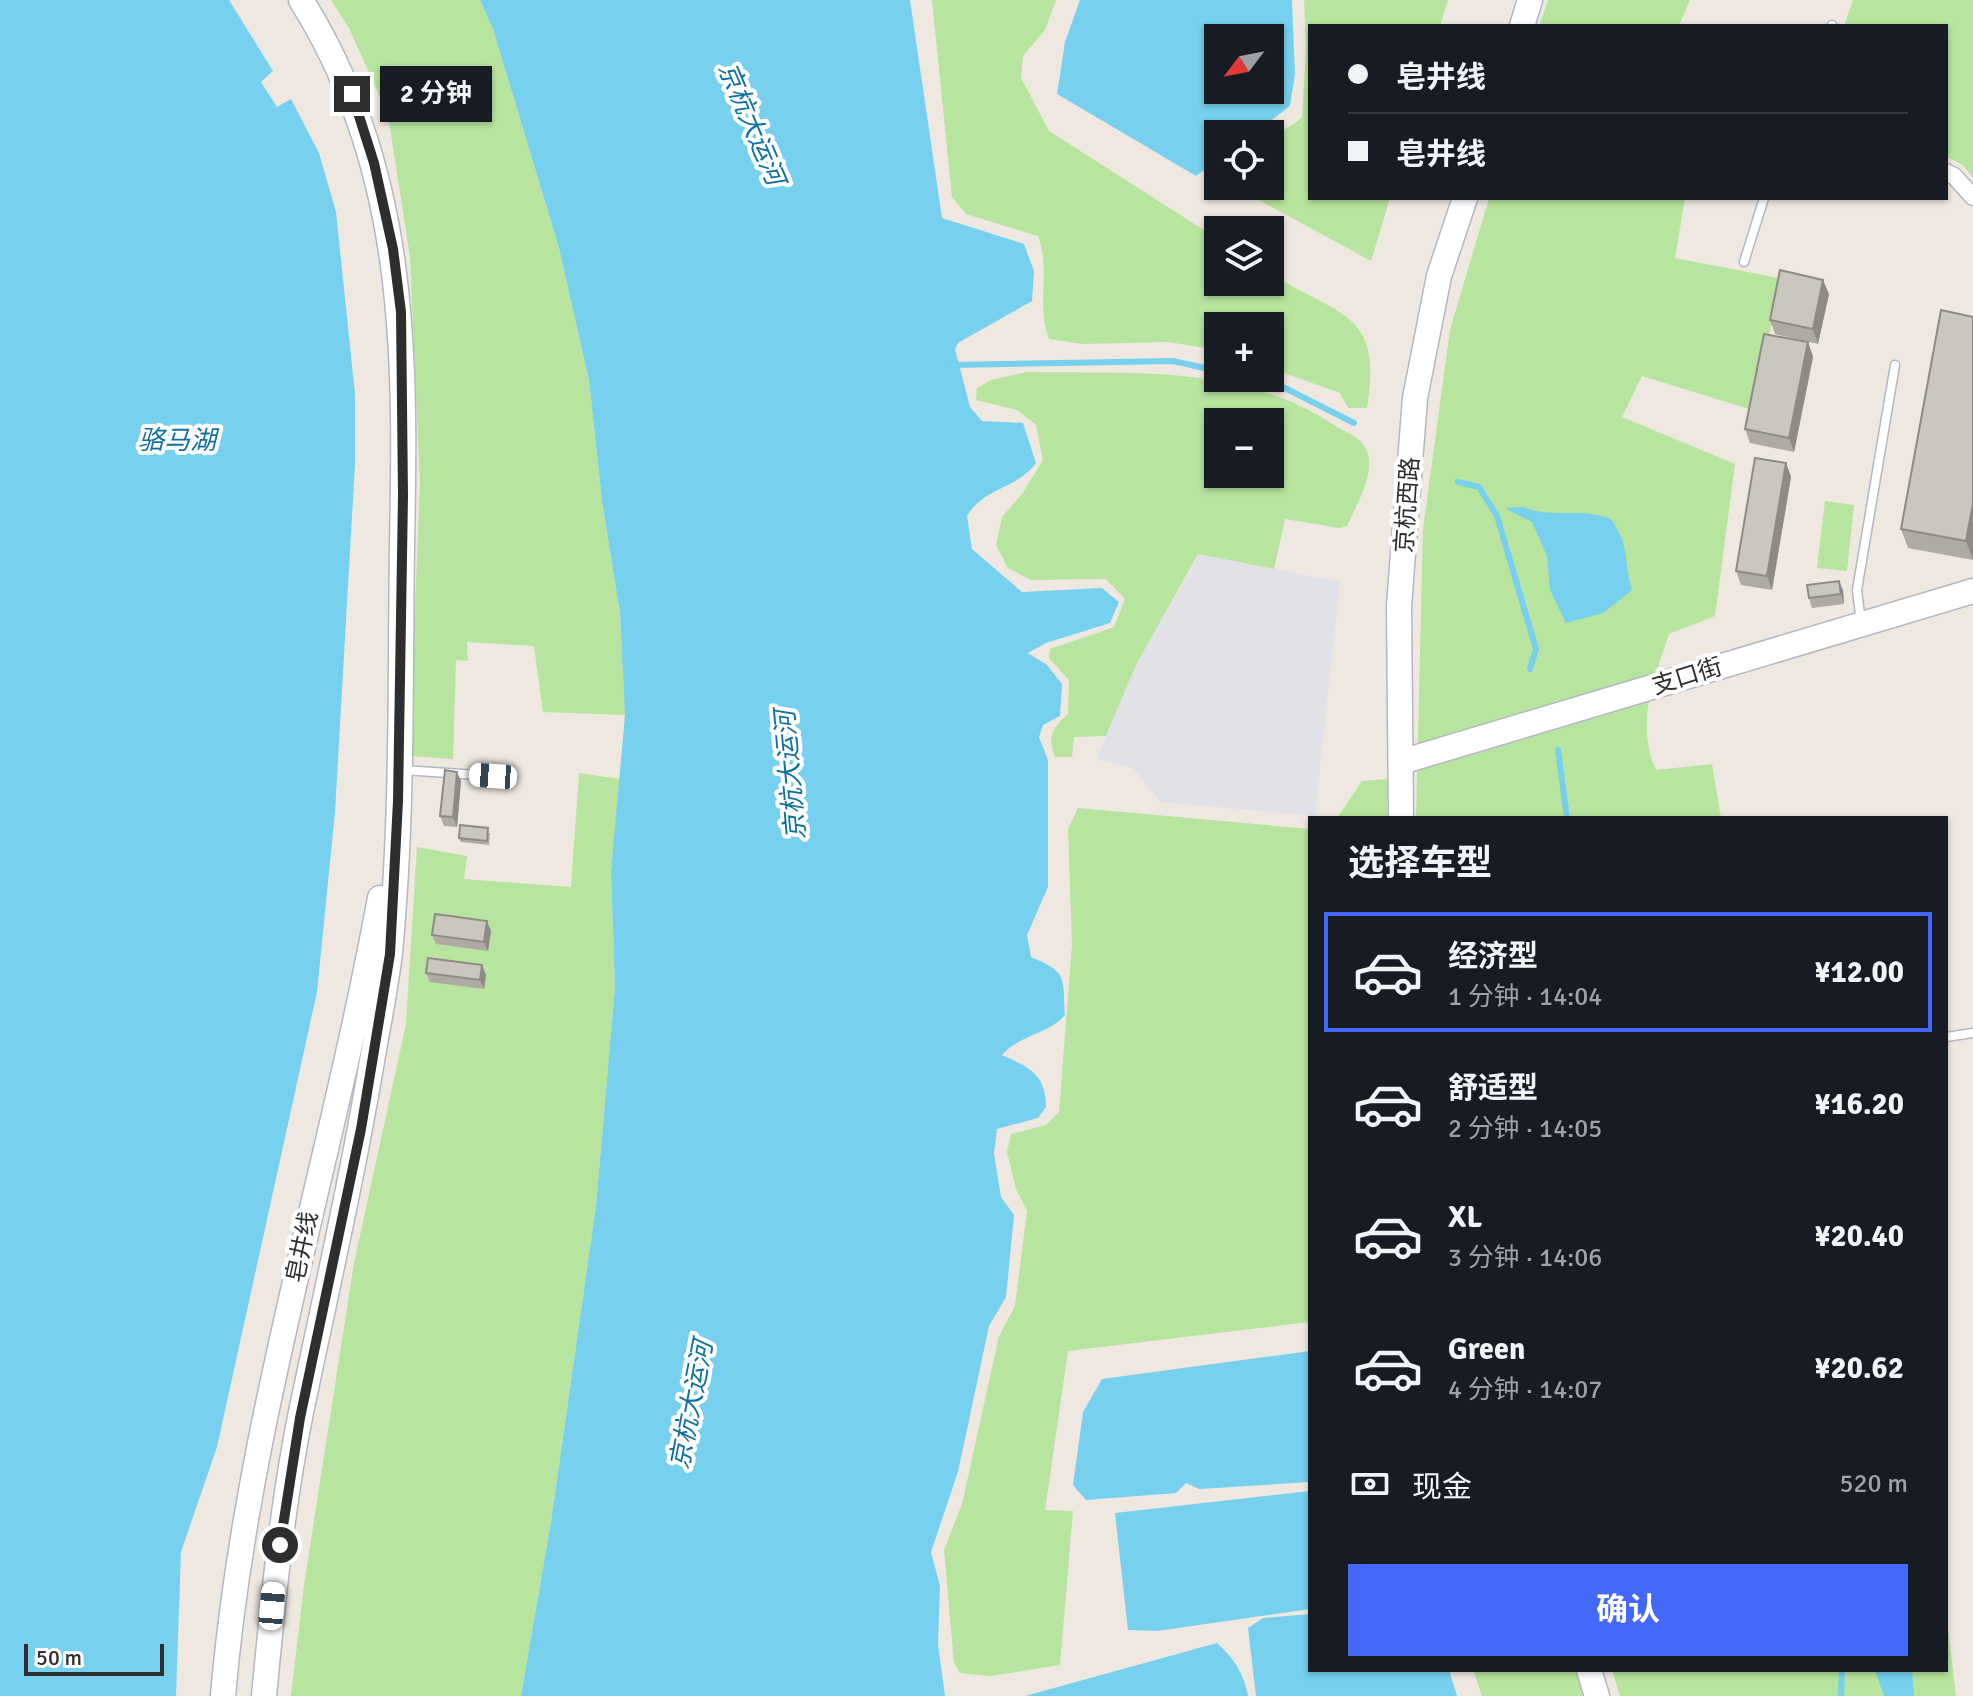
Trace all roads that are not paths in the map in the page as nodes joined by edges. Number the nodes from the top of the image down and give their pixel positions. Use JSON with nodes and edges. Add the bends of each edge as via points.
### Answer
{"nodes":[{"id":1,"x":301,"y":0,"type":"edge"},
{"id":2,"x":1530,"y":0,"type":"edge"},
{"id":3,"x":1523,"y":24,"type":"edge"},
{"id":4,"x":1948,"y":173,"type":"edge"},
{"id":5,"x":1973,"y":197,"type":"edge"},
{"id":6,"x":1464,"y":200,"type":"edge"},
{"id":7,"x":1763,"y":200,"type":"edge"},
{"id":8,"x":1744,"y":262,"type":"dead end"},
{"id":9,"x":1895,"y":365,"type":"dead end"},
{"id":10,"x":1973,"y":591,"type":"edge"},
{"id":11,"x":1861,"y":624,"type":"junction"},
{"id":12,"x":1401,"y":762,"type":"junction"},
{"id":13,"x":399,"y":769,"type":"junction"},
{"id":14,"x":493,"y":776,"type":"dead end"},
{"id":15,"x":398,"y":801,"type":"junction"},
{"id":16,"x":1401,"y":816,"type":"edge"},
{"id":17,"x":1973,"y":1033,"type":"edge"},
{"id":18,"x":1948,"y":1037,"type":"edge"},
{"id":19,"x":1590,"y":1672,"type":"edge"},
{"id":20,"x":223,"y":1696,"type":"edge"},
{"id":21,"x":264,"y":1696,"type":"edge"},
{"id":22,"x":1597,"y":1696,"type":"edge"}],
"edges":[{"from":1,"to":13,"type":"street","name":"皂井线","via":[[352,94],[393,249],[401,312]]},
{"from":2,"to":3,"type":"street"},
{"from":4,"to":5,"type":"street"},
{"from":6,"to":12,"type":"street","name":"京杭西路","via":[[1439,276],[1415,398],[1399,606]]},
{"from":7,"to":8,"type":"lane"},
{"from":9,"to":11,"type":"lane","via":[[1857,590]]},
{"from":10,"to":11,"type":"street","name":"支口街"},
{"from":11,"to":12,"type":"street","name":"支口街"},
{"from":12,"to":16,"type":"street","name":"京杭西路"},
{"from":13,"to":14,"type":"lane"},
{"from":13,"to":15,"type":"street","name":"皂井线"},
{"from":15,"to":20,"type":"street","name":"皂井线","via":[[376,924],[257,1451],[241,1535]]},
{"from":15,"to":21,"type":"street","name":"皂井线","via":[[390,954],[361,1129],[300,1418],[275,1576]]},
{"from":17,"to":18,"type":"lane"},
{"from":19,"to":22,"type":"street"}]}
